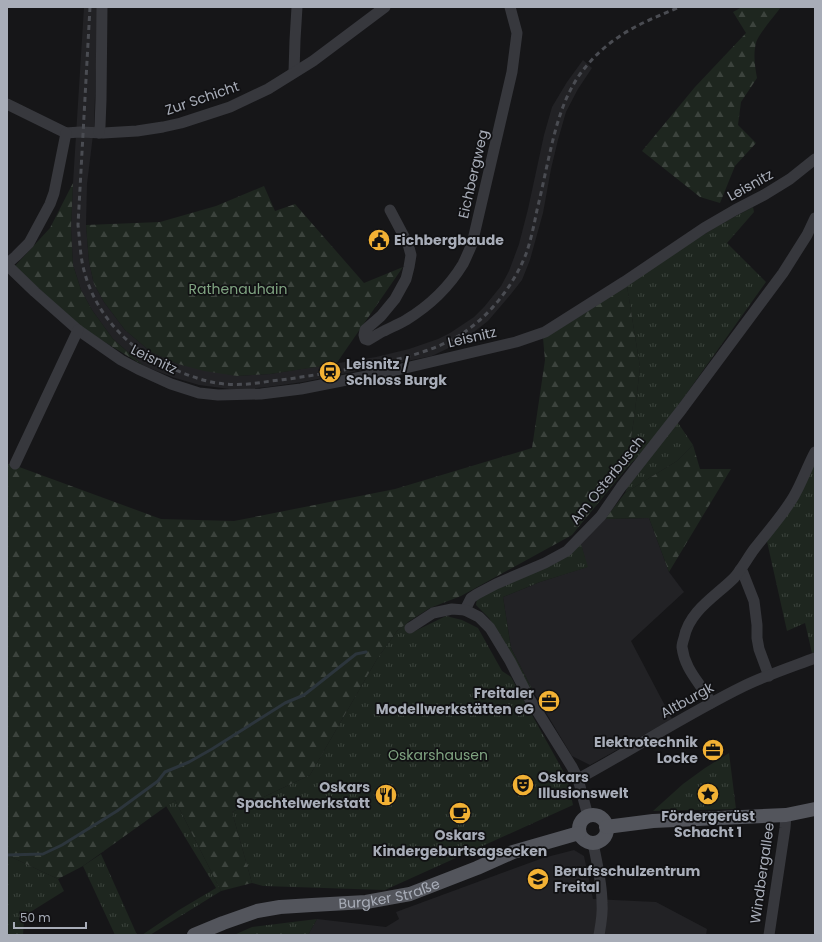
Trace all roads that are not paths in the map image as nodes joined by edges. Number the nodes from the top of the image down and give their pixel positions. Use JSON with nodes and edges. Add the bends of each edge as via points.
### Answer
{"nodes":[{"id":1,"x":102,"y":7,"type":"edge"},
{"id":2,"x":297,"y":7,"type":"edge"},
{"id":3,"x":385,"y":7,"type":"edge"},
{"id":4,"x":510,"y":7,"type":"edge"},
{"id":5,"x":294,"y":72,"type":"junction"},
{"id":6,"x":7,"y":104,"type":"edge"},
{"id":7,"x":66,"y":133,"type":"junction"},
{"id":8,"x":99,"y":133,"type":"junction"},
{"id":9,"x":815,"y":159,"type":"edge"},
{"id":10,"x":390,"y":210,"type":"dead end"},
{"id":11,"x":815,"y":218,"type":"edge"},
{"id":12,"x":7,"y":265,"type":"edge"},
{"id":13,"x":78,"y":330,"type":"junction"},
{"id":14,"x":815,"y":452,"type":"edge"},
{"id":15,"x":15,"y":464,"type":"dead end"},
{"id":16,"x":740,"y":570,"type":"junction"},
{"id":17,"x":465,"y":610,"type":"junction"},
{"id":18,"x":410,"y":628,"type":"dead end"},
{"id":19,"x":815,"y":658,"type":"edge"},
{"id":20,"x":769,"y":676,"type":"junction"},
{"id":21,"x":711,"y":703,"type":"junction"},
{"id":22,"x":578,"y":779,"type":"junction"},
{"id":23,"x":815,"y":809,"type":"edge"},
{"id":24,"x":786,"y":815,"type":"junction"},
{"id":25,"x":588,"y":816,"type":"junction"},
{"id":26,"x":606,"y":827,"type":"junction"},
{"id":27,"x":579,"y":833,"type":"junction"},
{"id":28,"x":593,"y":843,"type":"junction"},
{"id":29,"x":194,"y":935,"type":"edge"},
{"id":30,"x":599,"y":935,"type":"edge"},
{"id":31,"x":769,"y":935,"type":"edge"}],
"edges":[{"from":1,"to":8,"type":"street"},
{"from":2,"to":5,"type":"street"},
{"from":3,"to":5,"type":"street","name":"Zur Schicht","via":[[313,61]]},
{"from":4,"to":10,"type":"street","name":"Eichbergweg","via":[[517,33],[512,72],[472,244],[452,280],[420,311],[368,340],[364,336],[366,330],[395,299],[409,267],[411,255],[408,244]]},
{"from":5,"to":8,"type":"street","name":"Zur Schicht","via":[[268,89],[205,116],[137,132]]},
{"from":6,"to":7,"type":"street","name":"Zur Schicht"},
{"from":7,"to":8,"type":"street","name":"Zur Schicht"},
{"from":7,"to":12,"type":"street","name":"Leisnitz","via":[[50,204],[29,243]]},
{"from":9,"to":13,"type":"street","name":"Leisnitz","via":[[790,179],[704,228],[545,332],[476,352],[301,389],[261,394],[218,395],[199,393],[160,380],[121,360]]},
{"from":11,"to":17,"type":"street","name":"Am Osterbusch","via":[[783,273],[601,516],[567,552],[477,594],[471,598]]},
{"from":12,"to":13,"type":"street","name":"Leisnitz"},
{"from":13,"to":15,"type":"street"},
{"from":14,"to":16,"type":"street","via":[[793,498]]},
{"from":16,"to":20,"type":"street","via":[[754,601],[758,643]]},
{"from":16,"to":21,"type":"street","via":[[703,606],[685,632],[682,646],[690,672]]},
{"from":17,"to":18,"type":"street","via":[[452,609],[433,613]]},
{"from":17,"to":22,"type":"street","via":[[479,617],[490,628]]},
{"from":19,"to":20,"type":"street","name":"Altburgk"},
{"from":20,"to":21,"type":"street","name":"Altburgk"},
{"from":21,"to":22,"type":"street","name":"Altburgk"},
{"from":22,"to":25,"type":"street"},
{"from":23,"to":24,"type":"main road"},
{"from":24,"to":26,"type":"main road","via":[[667,820]]},
{"from":24,"to":31,"type":"street","name":"Windbergallee"},
{"from":25,"to":26,"type":"main road","via":[[598,816],[605,822]]},
{"from":25,"to":27,"type":"main road","via":[[580,825]]},
{"from":26,"to":28,"type":"main road","via":[[602,840]]},
{"from":27,"to":28,"type":"main road","via":[[584,841]]},
{"from":27,"to":29,"type":"main road","name":"Burgker Straße","via":[[513,852],[410,894],[366,902],[257,911]]},
{"from":28,"to":30,"type":"street","via":[[602,903]]}]}
